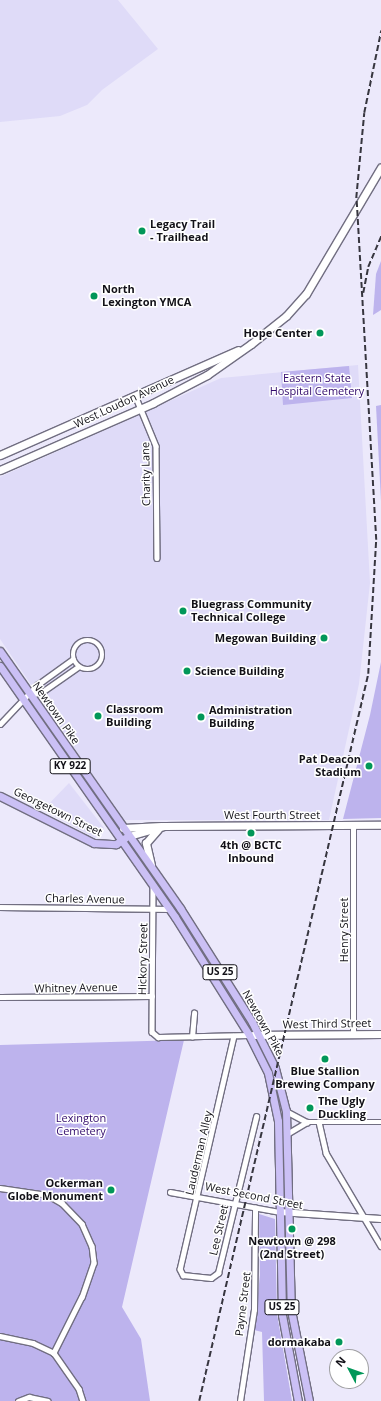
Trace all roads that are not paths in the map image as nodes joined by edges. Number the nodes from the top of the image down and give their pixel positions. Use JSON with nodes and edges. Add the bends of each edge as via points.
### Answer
{"nodes":[{"id":1,"x":381,"y":167,"type":"edge"},
{"id":2,"x":251,"y":344,"type":"junction"},
{"id":3,"x":135,"y":395,"type":"junction"},
{"id":4,"x":141,"y":408,"type":"junction"},
{"id":5,"x":0,"y":455,"type":"edge"},
{"id":6,"x":0,"y":470,"type":"edge"},
{"id":7,"x":157,"y":558,"type":"dead end"},
{"id":8,"x":0,"y":651,"type":"edge"},
{"id":9,"x":73,"y":660,"type":"junction"},
{"id":10,"x":0,"y":666,"type":"edge"},
{"id":11,"x":78,"y":667,"type":"junction"},
{"id":12,"x":30,"y":695,"type":"junction"},
{"id":13,"x":23,"y":700,"type":"junction"},
{"id":14,"x":0,"y":724,"type":"edge"},
{"id":15,"x":0,"y":796,"type":"edge"},
{"id":16,"x":353,"y":825,"type":"junction"},
{"id":17,"x":381,"y":825,"type":"edge"},
{"id":18,"x":163,"y":826,"type":"junction"},
{"id":19,"x":123,"y":828,"type":"junction"},
{"id":20,"x":129,"y":836,"type":"junction"},
{"id":21,"x":122,"y":840,"type":"junction"},
{"id":22,"x":151,"y":867,"type":"junction"},
{"id":23,"x":153,"y":883,"type":"junction"},
{"id":24,"x":0,"y":907,"type":"edge"},
{"id":25,"x":153,"y":909,"type":"junction"},
{"id":26,"x":170,"y":909,"type":"junction"},
{"id":27,"x":152,"y":996,"type":"junction"},
{"id":28,"x":0,"y":998,"type":"edge"},
{"id":29,"x":194,"y":1012,"type":"dead end"},
{"id":30,"x":381,"y":1034,"type":"edge"},
{"id":31,"x":260,"y":1035,"type":"junction"},
{"id":32,"x":353,"y":1035,"type":"junction"},
{"id":33,"x":234,"y":1036,"type":"junction"},
{"id":34,"x":249,"y":1036,"type":"junction"},
{"id":35,"x":192,"y":1037,"type":"junction"},
{"id":36,"x":286,"y":1111,"type":"junction"},
{"id":37,"x":256,"y":1117,"type":"dead end"},
{"id":38,"x":306,"y":1122,"type":"junction"},
{"id":39,"x":319,"y":1122,"type":"junction"},
{"id":40,"x":381,"y":1122,"type":"edge"},
{"id":41,"x":287,"y":1134,"type":"junction"},
{"id":42,"x":0,"y":1188,"type":"edge"},
{"id":43,"x":170,"y":1192,"type":"dead end"},
{"id":44,"x":199,"y":1196,"type":"junction"},
{"id":45,"x":234,"y":1204,"type":"junction"},
{"id":46,"x":255,"y":1208,"type":"junction"},
{"id":47,"x":280,"y":1212,"type":"junction"},
{"id":48,"x":288,"y":1215,"type":"junction"},
{"id":49,"x":366,"y":1219,"type":"junction"},
{"id":50,"x":381,"y":1219,"type":"edge"},
{"id":51,"x":381,"y":1246,"type":"edge"},
{"id":52,"x":216,"y":1276,"type":"joint"},
{"id":53,"x":0,"y":1336,"type":"edge"},
{"id":54,"x":54,"y":1353,"type":"junction"},
{"id":55,"x":18,"y":1401,"type":"edge"},
{"id":56,"x":48,"y":1401,"type":"edge"},
{"id":57,"x":83,"y":1401,"type":"edge"},
{"id":58,"x":240,"y":1401,"type":"edge"},
{"id":59,"x":298,"y":1401,"type":"edge"},
{"id":60,"x":309,"y":1401,"type":"edge"}],
"edges":[{"from":1,"to":2,"type":"main road","name":"West Loudon Avenue","via":[[306,294],[284,318]]},
{"from":2,"to":3,"type":"main road","name":"West Loudon Avenue"},
{"from":2,"to":4,"type":"main road","name":"West Loudon Avenue","via":[[207,375]]},
{"from":3,"to":4,"type":"street","name":"Charity Lane"},
{"from":3,"to":5,"type":"main road","name":"West Loudon Avenue"},
{"from":4,"to":6,"type":"main road","name":"West Loudon Avenue"},
{"from":4,"to":7,"type":"street","name":"Charity Lane","via":[[156,446]]},
{"from":8,"to":12,"type":"main road","name":"Newtown Pike","number":"KY 922"},
{"from":9,"to":11,"type":"street"},
{"from":9,"to":11,"type":"street","via":[[76,646],[84,640],[95,642],[102,649],[103,659],[97,668],[86,670]]},
{"from":9,"to":12,"type":"street","via":[[37,685]]},
{"from":10,"to":13,"type":"main road","name":"Newtown Pike","number":"KY 922"},
{"from":11,"to":12,"type":"street","via":[[42,692]]},
{"from":12,"to":13,"type":"street"},
{"from":12,"to":19,"type":"main road","name":"Newtown Pike","number":"KY 922"},
{"from":13,"to":14,"type":"street"},
{"from":13,"to":21,"type":"main road","name":"Newtown Pike","number":"KY 922"},
{"from":15,"to":21,"type":"main road","name":"Georgetown Street","via":[[94,843],[106,845]]},
{"from":16,"to":17,"type":"main road","name":"West Fourth Street"},
{"from":16,"to":18,"type":"main road","name":"West Fourth Street"},
{"from":16,"to":32,"type":"street","name":"Henry Street"},
{"from":18,"to":19,"type":"main road","name":"West Fourth Street","via":[[147,824]]},
{"from":18,"to":20,"type":"main road","name":"West Fourth Street"},
{"from":18,"to":22,"type":"main road","via":[[150,835],[146,843]]},
{"from":19,"to":20,"type":"main road","name":"Newtown Pike","number":"KY 922"},
{"from":20,"to":21,"type":"main road","name":"Georgetown Street"},
{"from":20,"to":22,"type":"main road","name":"Newtown Pike","number":"US 25"},
{"from":21,"to":23,"type":"main road","name":"Newtown Pike","number":"US 25"},
{"from":22,"to":31,"type":"main road","name":"Newtown Pike","number":"US 25"},
{"from":23,"to":25,"type":"street","name":"Hickory Street"},
{"from":23,"to":26,"type":"main road","name":"Newtown Pike","number":"US 25"},
{"from":24,"to":25,"type":"street","name":"Charles Avenue"},
{"from":25,"to":26,"type":"street","name":"Charles Avenue"},
{"from":25,"to":27,"type":"street","name":"Hickory Street"},
{"from":26,"to":34,"type":"main road","name":"Newtown Pike","number":"US 25"},
{"from":27,"to":28,"type":"street","name":"Whitney Avenue"},
{"from":27,"to":35,"type":"street","name":"Hickory Street","via":[[154,1035]]},
{"from":29,"to":35,"type":"street"},
{"from":30,"to":32,"type":"main road","name":"West Third Street"},
{"from":31,"to":32,"type":"main road","name":"West Third Street"},
{"from":31,"to":34,"type":"main road","name":"West Third Street"},
{"from":31,"to":36,"type":"main road","name":"Newtown Pike","number":"US 25","via":[[276,1070]]},
{"from":33,"to":34,"type":"street"},
{"from":33,"to":35,"type":"street"},
{"from":33,"to":44,"type":"street","name":"Lauderman Alley"},
{"from":34,"to":47,"type":"main road","name":"Newtown Pike","number":"US 25","via":[[268,1073],[276,1106]]},
{"from":36,"to":38,"type":"street"},
{"from":36,"to":41,"type":"main road","name":"Newtown Pike","number":"US 25"},
{"from":37,"to":45,"type":"street","name":"Lee Street"},
{"from":38,"to":39,"type":"street"},
{"from":38,"to":41,"type":"street"},
{"from":39,"to":40,"type":"street"},
{"from":39,"to":49,"type":"street","via":[[323,1148]]},
{"from":41,"to":48,"type":"main road","name":"Newtown Pike","number":"US 25"},
{"from":42,"to":54,"type":"street","via":[[48,1195],[62,1203],[82,1224],[92,1246],[94,1263],[82,1297]]},
{"from":43,"to":44,"type":"street","name":"West Second Street"},
{"from":44,"to":45,"type":"street","name":"West Second Street"},
{"from":44,"to":52,"type":"street","name":"Lauderman Alley","via":[[181,1272],[208,1278]]},
{"from":45,"to":46,"type":"street","name":"West Second Street"},
{"from":45,"to":52,"type":"street","name":"Lee Street"},
{"from":46,"to":47,"type":"street","name":"West Second Street"},
{"from":46,"to":58,"type":"street","name":"Payne Street","via":[[255,1296]]},
{"from":47,"to":48,"type":"street","name":"West Second Street"},
{"from":47,"to":59,"type":"main road","name":"Newtown Pike","number":"US 25","via":[[282,1315]]},
{"from":48,"to":49,"type":"street","name":"West Second Street"},
{"from":48,"to":60,"type":"main road","name":"Newtown Pike","number":"US 25","via":[[291,1310]]},
{"from":49,"to":50,"type":"street","name":"West Second Street"},
{"from":49,"to":51,"type":"street"},
{"from":53,"to":54,"type":"street","via":[[33,1343]]},
{"from":54,"to":57,"type":"street","via":[[80,1389]]},
{"from":55,"to":56,"type":"street","via":[[29,1397]]}]}
